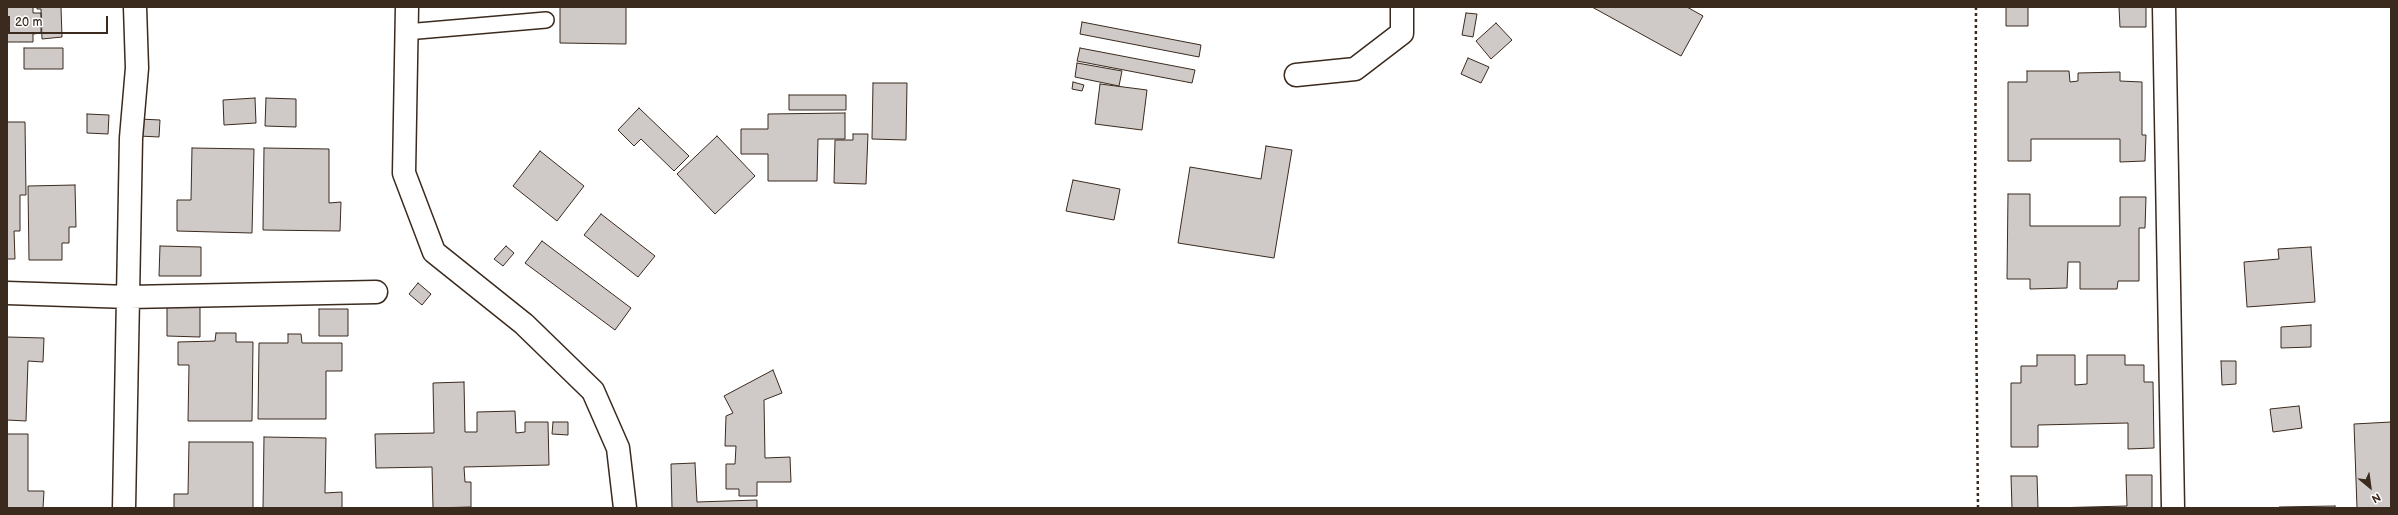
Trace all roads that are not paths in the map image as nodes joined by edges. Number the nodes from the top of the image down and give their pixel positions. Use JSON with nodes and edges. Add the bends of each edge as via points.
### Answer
{"nodes":[{"id":1,"x":135,"y":7,"type":"edge"},
{"id":2,"x":407,"y":7,"type":"edge"},
{"id":3,"x":1402,"y":7,"type":"edge"},
{"id":4,"x":2164,"y":7,"type":"edge"},
{"id":5,"x":546,"y":20,"type":"dead end"},
{"id":6,"x":406,"y":32,"type":"junction"},
{"id":7,"x":1296,"y":75,"type":"dead end"},
{"id":8,"x":376,"y":292,"type":"dead end"},
{"id":9,"x":7,"y":293,"type":"edge"},
{"id":10,"x":129,"y":297,"type":"junction"},
{"id":11,"x":124,"y":508,"type":"edge"},
{"id":12,"x":625,"y":508,"type":"edge"},
{"id":13,"x":2173,"y":508,"type":"edge"}],
"edges":[{"from":1,"to":10,"type":"street","via":[[137,68],[131,138]]},
{"from":2,"to":6,"type":"street"},
{"from":3,"to":7,"type":"street","via":[[1402,33],[1355,69]]},
{"from":4,"to":13,"type":"street"},
{"from":5,"to":6,"type":"lane"},
{"from":6,"to":12,"type":"street","via":[[404,173],[434,252],[524,324],[593,391],[618,448]]},
{"from":8,"to":10,"type":"street"},
{"from":9,"to":10,"type":"street"},
{"from":10,"to":11,"type":"street"}]}
